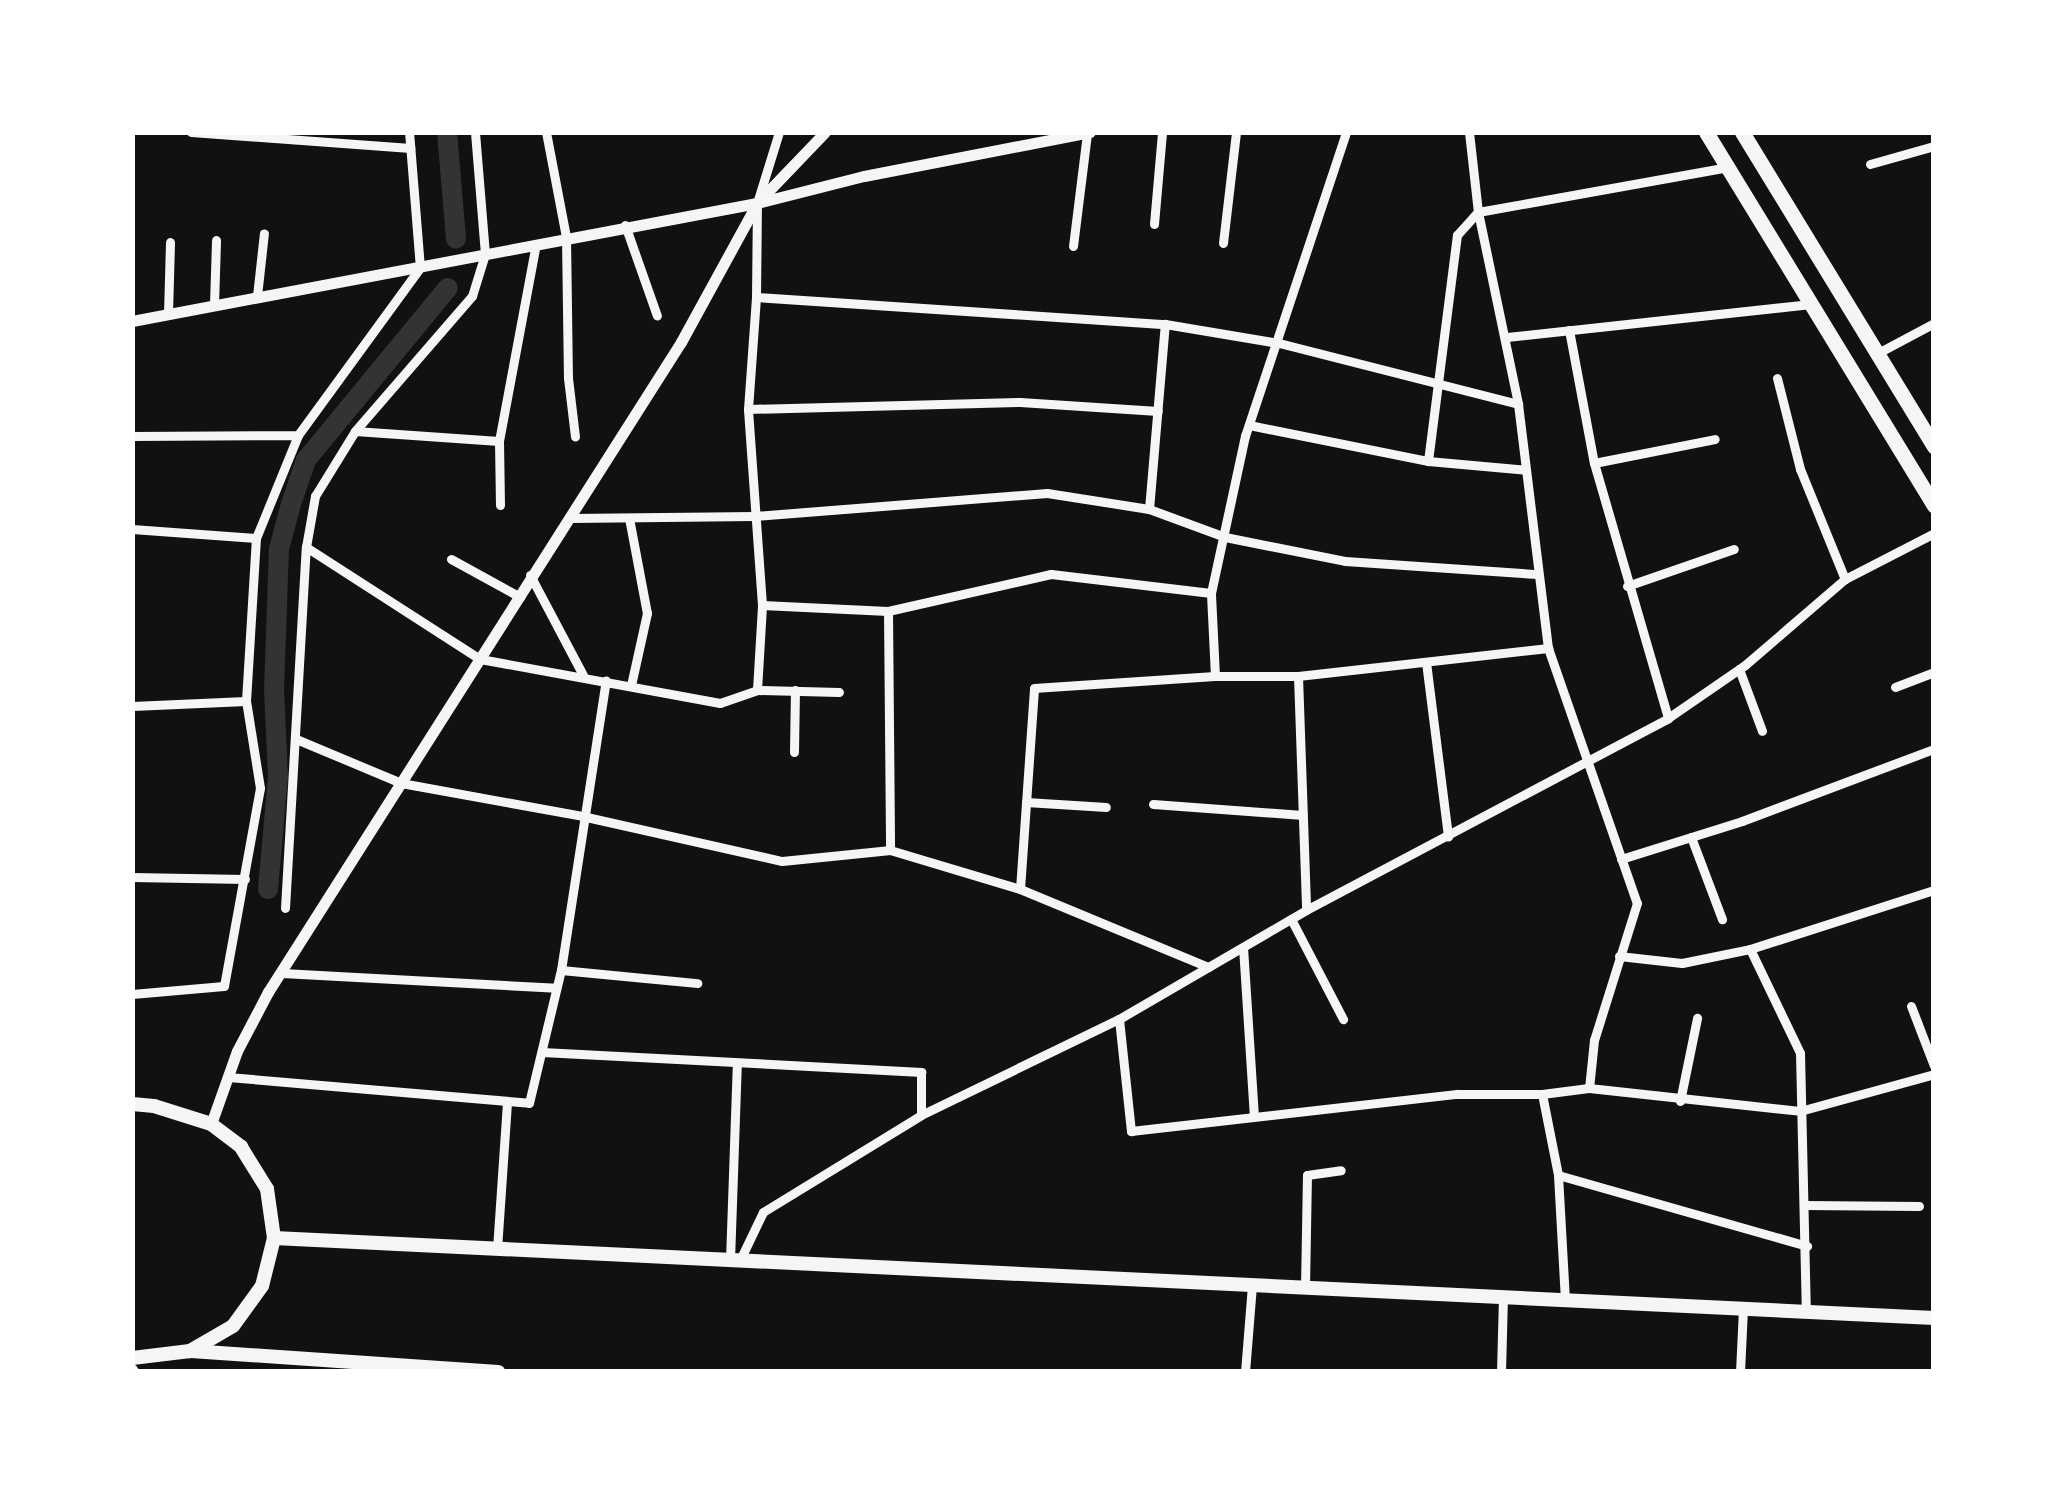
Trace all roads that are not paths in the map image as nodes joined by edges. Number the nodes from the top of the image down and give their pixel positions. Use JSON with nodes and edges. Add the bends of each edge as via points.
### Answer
{"nodes":[{"id":1,"x":190,"y":132,"type":"edge"},
{"id":2,"x":408,"y":132,"type":"edge"},
{"id":3,"x":475,"y":132,"type":"edge"},
{"id":4,"x":546,"y":132,"type":"edge"},
{"id":5,"x":779,"y":132,"type":"edge"},
{"id":6,"x":825,"y":132,"type":"edge"},
{"id":7,"x":1162,"y":132,"type":"edge"},
{"id":8,"x":1236,"y":132,"type":"edge"},
{"id":9,"x":1346,"y":132,"type":"edge"},
{"id":10,"x":1469,"y":132,"type":"edge"},
{"id":11,"x":1706,"y":132,"type":"edge"},
{"id":12,"x":1742,"y":132,"type":"edge"},
{"id":13,"x":1088,"y":133,"type":"edge"},
{"id":14,"x":1934,"y":146,"type":"edge"},
{"id":15,"x":410,"y":148,"type":"junction"},
{"id":16,"x":1870,"y":164,"type":"dead end"},
{"id":17,"x":1727,"y":167,"type":"junction"},
{"id":18,"x":757,"y":202,"type":"junction"},
{"id":19,"x":1478,"y":212,"type":"junction"},
{"id":20,"x":1154,"y":224,"type":"dead end"},
{"id":21,"x":625,"y":225,"type":"junction"},
{"id":22,"x":264,"y":233,"type":"dead end"},
{"id":23,"x":566,"y":237,"type":"junction"},
{"id":24,"x":216,"y":240,"type":"dead end"},
{"id":25,"x":170,"y":242,"type":"dead end"},
{"id":26,"x":1224,"y":242,"type":"dead end"},
{"id":27,"x":536,"y":244,"type":"junction"},
{"id":28,"x":1073,"y":246,"type":"dead end"},
{"id":29,"x":485,"y":254,"type":"junction"},
{"id":30,"x":420,"y":268,"type":"junction"},
{"id":31,"x":257,"y":296,"type":"junction"},
{"id":32,"x":756,"y":297,"type":"junction"},
{"id":33,"x":1812,"y":304,"type":"junction"},
{"id":34,"x":214,"y":305,"type":"junction"},
{"id":35,"x":168,"y":314,"type":"junction"},
{"id":36,"x":657,"y":316,"type":"dead end"},
{"id":37,"x":132,"y":322,"type":"edge"},
{"id":38,"x":1934,"y":322,"type":"edge"},
{"id":39,"x":1165,"y":324,"type":"junction"},
{"id":40,"x":1569,"y":330,"type":"junction"},
{"id":41,"x":1507,"y":337,"type":"junction"},
{"id":42,"x":1279,"y":343,"type":"junction"},
{"id":43,"x":1876,"y":354,"type":"junction"},
{"id":44,"x":1777,"y":378,"type":"dead end"},
{"id":45,"x":1437,"y":385,"type":"junction"},
{"id":46,"x":1518,"y":404,"type":"junction"},
{"id":47,"x":748,"y":409,"type":"junction"},
{"id":48,"x":1158,"y":411,"type":"junction"},
{"id":49,"x":1249,"y":424,"type":"junction"},
{"id":50,"x":354,"y":431,"type":"junction"},
{"id":51,"x":298,"y":434,"type":"junction"},
{"id":52,"x":132,"y":436,"type":"edge"},
{"id":53,"x":575,"y":437,"type":"dead end"},
{"id":54,"x":1715,"y":440,"type":"dead end"},
{"id":55,"x":499,"y":441,"type":"junction"},
{"id":56,"x":1934,"y":447,"type":"edge"},
{"id":57,"x":1428,"y":461,"type":"junction"},
{"id":58,"x":1594,"y":463,"type":"junction"},
{"id":59,"x":1526,"y":470,"type":"junction"},
{"id":60,"x":500,"y":505,"type":"dead end"},
{"id":61,"x":1934,"y":506,"type":"edge"},
{"id":62,"x":1149,"y":509,"type":"junction"},
{"id":63,"x":755,"y":516,"type":"junction"},
{"id":64,"x":571,"y":518,"type":"junction"},
{"id":65,"x":629,"y":518,"type":"junction"},
{"id":66,"x":132,"y":530,"type":"edge"},
{"id":67,"x":1934,"y":533,"type":"edge"},
{"id":68,"x":1224,"y":537,"type":"junction"},
{"id":69,"x":256,"y":538,"type":"junction"},
{"id":70,"x":306,"y":546,"type":"junction"},
{"id":71,"x":1734,"y":549,"type":"dead end"},
{"id":72,"x":451,"y":559,"type":"dead end"},
{"id":73,"x":1538,"y":574,"type":"junction"},
{"id":74,"x":530,"y":575,"type":"junction"},
{"id":75,"x":1845,"y":579,"type":"junction"},
{"id":76,"x":1627,"y":586,"type":"junction"},
{"id":77,"x":1212,"y":593,"type":"junction"},
{"id":78,"x":520,"y":597,"type":"junction"},
{"id":79,"x":762,"y":605,"type":"junction"},
{"id":80,"x":888,"y":611,"type":"junction"},
{"id":81,"x":1548,"y":648,"type":"junction"},
{"id":82,"x":480,"y":659,"type":"junction"},
{"id":83,"x":1426,"y":662,"type":"junction"},
{"id":84,"x":1740,"y":669,"type":"junction"},
{"id":85,"x":1934,"y":672,"type":"edge"},
{"id":86,"x":583,"y":675,"type":"junction"},
{"id":87,"x":1215,"y":676,"type":"junction"},
{"id":88,"x":1298,"y":676,"type":"junction"},
{"id":89,"x":606,"y":680,"type":"junction"},
{"id":90,"x":631,"y":685,"type":"junction"},
{"id":91,"x":1895,"y":687,"type":"dead end"},
{"id":92,"x":757,"y":690,"type":"junction"},
{"id":93,"x":795,"y":690,"type":"junction"},
{"id":94,"x":839,"y":692,"type":"dead end"},
{"id":95,"x":246,"y":701,"type":"junction"},
{"id":96,"x":132,"y":706,"type":"edge"},
{"id":97,"x":1668,"y":718,"type":"junction"},
{"id":98,"x":1762,"y":730,"type":"dead end"},
{"id":99,"x":296,"y":739,"type":"junction"},
{"id":100,"x":1934,"y":749,"type":"edge"},
{"id":101,"x":794,"y":752,"type":"dead end"},
{"id":102,"x":1588,"y":764,"type":"junction"},
{"id":103,"x":401,"y":783,"type":"junction"},
{"id":104,"x":1026,"y":802,"type":"junction"},
{"id":105,"x":1153,"y":804,"type":"dead end"},
{"id":106,"x":1106,"y":807,"type":"dead end"},
{"id":107,"x":1303,"y":815,"type":"junction"},
{"id":108,"x":582,"y":816,"type":"junction"},
{"id":109,"x":1448,"y":837,"type":"junction"},
{"id":110,"x":1691,"y":837,"type":"junction"},
{"id":111,"x":890,"y":850,"type":"junction"},
{"id":112,"x":1622,"y":859,"type":"junction"},
{"id":113,"x":132,"y":877,"type":"edge"},
{"id":114,"x":245,"y":879,"type":"junction"},
{"id":115,"x":1020,"y":890,"type":"junction"},
{"id":116,"x":1934,"y":890,"type":"edge"},
{"id":117,"x":285,"y":908,"type":"dead end"},
{"id":118,"x":1306,"y":910,"type":"junction"},
{"id":119,"x":1292,"y":919,"type":"junction"},
{"id":120,"x":1722,"y":919,"type":"dead end"},
{"id":121,"x":1243,"y":948,"type":"junction"},
{"id":122,"x":1750,"y":949,"type":"junction"},
{"id":123,"x":1619,"y":956,"type":"junction"},
{"id":124,"x":1208,"y":967,"type":"junction"},
{"id":125,"x":560,"y":970,"type":"junction"},
{"id":126,"x":282,"y":973,"type":"junction"},
{"id":127,"x":697,"y":982,"type":"dead end"},
{"id":128,"x":556,"y":988,"type":"junction"},
{"id":129,"x":132,"y":994,"type":"edge"},
{"id":130,"x":1911,"y":1006,"type":"dead end"},
{"id":131,"x":1697,"y":1018,"type":"dead end"},
{"id":132,"x":1119,"y":1019,"type":"junction"},
{"id":133,"x":1343,"y":1019,"type":"dead end"},
{"id":134,"x":542,"y":1052,"type":"junction"},
{"id":135,"x":737,"y":1062,"type":"junction"},
{"id":136,"x":1934,"y":1066,"type":"edge"},
{"id":137,"x":1934,"y":1074,"type":"edge"},
{"id":138,"x":228,"y":1077,"type":"junction"},
{"id":139,"x":1589,"y":1088,"type":"junction"},
{"id":140,"x":1542,"y":1094,"type":"junction"},
{"id":141,"x":1680,"y":1101,"type":"junction"},
{"id":142,"x":132,"y":1104,"type":"edge"},
{"id":143,"x":507,"y":1104,"type":"junction"},
{"id":144,"x":1800,"y":1111,"type":"junction"},
{"id":145,"x":921,"y":1115,"type":"junction"},
{"id":146,"x":1254,"y":1117,"type":"junction"},
{"id":147,"x":210,"y":1124,"type":"junction"},
{"id":148,"x":1341,"y":1170,"type":"dead end"},
{"id":149,"x":1558,"y":1174,"type":"junction"},
{"id":150,"x":1804,"y":1205,"type":"junction"},
{"id":151,"x":1919,"y":1206,"type":"dead end"},
{"id":152,"x":274,"y":1238,"type":"junction"},
{"id":153,"x":1806,"y":1246,"type":"junction"},
{"id":154,"x":497,"y":1249,"type":"junction"},
{"id":155,"x":735,"y":1260,"type":"junction"},
{"id":156,"x":1252,"y":1285,"type":"junction"},
{"id":157,"x":1305,"y":1288,"type":"junction"},
{"id":158,"x":1504,"y":1297,"type":"junction"},
{"id":159,"x":1565,"y":1300,"type":"junction"},
{"id":160,"x":1743,"y":1308,"type":"junction"},
{"id":161,"x":1806,"y":1312,"type":"junction"},
{"id":162,"x":1934,"y":1318,"type":"edge"},
{"id":163,"x":190,"y":1351,"type":"junction"},
{"id":164,"x":132,"y":1358,"type":"edge"},
{"id":165,"x":498,"y":1372,"type":"edge"},
{"id":166,"x":1245,"y":1372,"type":"edge"},
{"id":167,"x":1501,"y":1372,"type":"edge"},
{"id":168,"x":1740,"y":1372,"type":"edge"}],
"edges":[{"from":1,"to":15,"type":"street"},
{"from":2,"to":15,"type":"street"},
{"from":3,"to":29,"type":"street"},
{"from":4,"to":23,"type":"street"},
{"from":5,"to":18,"type":"street"},
{"from":6,"to":18,"type":"street"},
{"from":7,"to":20,"type":"street"},
{"from":8,"to":26,"type":"street"},
{"from":9,"to":42,"type":"street"},
{"from":10,"to":19,"type":"street"},
{"from":11,"to":17,"type":"main road"},
{"from":12,"to":43,"type":"main road"},
{"from":13,"to":18,"type":"street"},
{"from":13,"to":28,"type":"street"},
{"from":14,"to":16,"type":"street"},
{"from":15,"to":30,"type":"street"},
{"from":17,"to":19,"type":"street"},
{"from":17,"to":33,"type":"main road"},
{"from":18,"to":21,"type":"street"},
{"from":18,"to":32,"type":"street"},
{"from":18,"to":64,"type":"street","via":[[681,342]]},
{"from":19,"to":41,"type":"street"},
{"from":19,"to":45,"type":"street","via":[[1457,236]]},
{"from":21,"to":23,"type":"street"},
{"from":21,"to":36,"type":"street"},
{"from":22,"to":31,"type":"street"},
{"from":23,"to":27,"type":"street"},
{"from":23,"to":53,"type":"street"},
{"from":24,"to":34,"type":"street"},
{"from":25,"to":35,"type":"street"},
{"from":27,"to":29,"type":"street"},
{"from":27,"to":55,"type":"street"},
{"from":29,"to":30,"type":"street"},
{"from":29,"to":50,"type":"street","via":[[472,296]]},
{"from":30,"to":31,"type":"street"},
{"from":30,"to":51,"type":"street"},
{"from":31,"to":34,"type":"street"},
{"from":32,"to":39,"type":"street"},
{"from":32,"to":47,"type":"street"},
{"from":33,"to":40,"type":"street"},
{"from":33,"to":61,"type":"main road"},
{"from":34,"to":35,"type":"street"},
{"from":35,"to":37,"type":"street"},
{"from":38,"to":43,"type":"street"},
{"from":39,"to":42,"type":"street"},
{"from":39,"to":48,"type":"street"},
{"from":40,"to":41,"type":"street"},
{"from":40,"to":58,"type":"street"},
{"from":41,"to":46,"type":"street"},
{"from":42,"to":45,"type":"street"},
{"from":42,"to":49,"type":"street"},
{"from":43,"to":56,"type":"main road"},
{"from":44,"to":75,"type":"street","via":[[1800,469]]},
{"from":45,"to":46,"type":"street"},
{"from":45,"to":57,"type":"street"},
{"from":46,"to":59,"type":"street"},
{"from":47,"to":48,"type":"street","via":[[1020,402]]},
{"from":47,"to":63,"type":"street"},
{"from":48,"to":62,"type":"street"},
{"from":49,"to":57,"type":"street"},
{"from":49,"to":68,"type":"street"},
{"from":50,"to":55,"type":"street"},
{"from":50,"to":70,"type":"street","via":[[315,496]]},
{"from":51,"to":52,"type":"street"},
{"from":51,"to":69,"type":"street"},
{"from":54,"to":58,"type":"street"},
{"from":55,"to":60,"type":"street"},
{"from":57,"to":59,"type":"street"},
{"from":58,"to":76,"type":"street"},
{"from":59,"to":73,"type":"street"},
{"from":62,"to":63,"type":"street","via":[[1047,493]]},
{"from":62,"to":68,"type":"street"},
{"from":63,"to":65,"type":"street"},
{"from":63,"to":79,"type":"street"},
{"from":64,"to":65,"type":"street"},
{"from":64,"to":74,"type":"street"},
{"from":65,"to":90,"type":"street","via":[[647,614]]},
{"from":66,"to":69,"type":"street"},
{"from":67,"to":75,"type":"street"},
{"from":68,"to":73,"type":"street","via":[[1346,560]]},
{"from":68,"to":77,"type":"street"},
{"from":69,"to":95,"type":"street"},
{"from":70,"to":82,"type":"street"},
{"from":70,"to":99,"type":"street"},
{"from":71,"to":76,"type":"street"},
{"from":72,"to":78,"type":"street"},
{"from":73,"to":81,"type":"street"},
{"from":74,"to":78,"type":"street"},
{"from":74,"to":86,"type":"street"},
{"from":75,"to":84,"type":"street"},
{"from":76,"to":97,"type":"street"},
{"from":77,"to":80,"type":"street","via":[[1050,574]]},
{"from":77,"to":87,"type":"street"},
{"from":78,"to":82,"type":"street"},
{"from":79,"to":80,"type":"street"},
{"from":79,"to":92,"type":"street"},
{"from":80,"to":111,"type":"street"},
{"from":81,"to":83,"type":"street"},
{"from":81,"to":102,"type":"street"},
{"from":82,"to":86,"type":"street"},
{"from":82,"to":103,"type":"street"},
{"from":83,"to":88,"type":"street"},
{"from":83,"to":109,"type":"street"},
{"from":84,"to":97,"type":"street"},
{"from":84,"to":98,"type":"street"},
{"from":85,"to":91,"type":"street"},
{"from":86,"to":89,"type":"street"},
{"from":87,"to":88,"type":"street"},
{"from":87,"to":104,"type":"street","via":[[1034,688]]},
{"from":88,"to":107,"type":"street"},
{"from":89,"to":90,"type":"street"},
{"from":89,"to":108,"type":"street"},
{"from":90,"to":92,"type":"street","via":[[720,703]]},
{"from":92,"to":93,"type":"street"},
{"from":93,"to":94,"type":"street"},
{"from":93,"to":101,"type":"street"},
{"from":95,"to":96,"type":"street"},
{"from":95,"to":114,"type":"street","via":[[260,788]]},
{"from":97,"to":102,"type":"street"},
{"from":99,"to":103,"type":"street"},
{"from":99,"to":117,"type":"street"},
{"from":100,"to":110,"type":"street"},
{"from":102,"to":109,"type":"street"},
{"from":102,"to":112,"type":"street"},
{"from":103,"to":108,"type":"street"},
{"from":103,"to":126,"type":"street"},
{"from":104,"to":106,"type":"street"},
{"from":104,"to":115,"type":"street"},
{"from":105,"to":107,"type":"street"},
{"from":107,"to":118,"type":"street"},
{"from":108,"to":111,"type":"street","via":[[782,860]]},
{"from":108,"to":125,"type":"street"},
{"from":109,"to":118,"type":"street"},
{"from":110,"to":112,"type":"street"},
{"from":110,"to":120,"type":"street"},
{"from":111,"to":115,"type":"street"},
{"from":112,"to":123,"type":"street","via":[[1637,903]]},
{"from":113,"to":114,"type":"street"},
{"from":114,"to":129,"type":"street","via":[[224,986]]},
{"from":115,"to":124,"type":"street"},
{"from":116,"to":122,"type":"street"},
{"from":118,"to":119,"type":"street"},
{"from":119,"to":121,"type":"street"},
{"from":119,"to":133,"type":"street"},
{"from":121,"to":124,"type":"street"},
{"from":121,"to":146,"type":"street"},
{"from":122,"to":123,"type":"street","via":[[1682,962]]},
{"from":122,"to":144,"type":"street","via":[[1800,1054]]},
{"from":123,"to":139,"type":"street","via":[[1594,1040]]},
{"from":124,"to":132,"type":"street"},
{"from":125,"to":127,"type":"street"},
{"from":125,"to":128,"type":"street"},
{"from":126,"to":128,"type":"street"},
{"from":126,"to":138,"type":"street"},
{"from":128,"to":134,"type":"street"},
{"from":130,"to":136,"type":"street"},
{"from":131,"to":141,"type":"street"},
{"from":132,"to":145,"type":"street"},
{"from":132,"to":146,"type":"street","via":[[1131,1132]]},
{"from":134,"to":135,"type":"street"},
{"from":134,"to":143,"type":"street","via":[[529,1103]]},
{"from":135,"to":145,"type":"street","via":[[921,1072]]},
{"from":135,"to":155,"type":"street"},
{"from":137,"to":144,"type":"street"},
{"from":138,"to":143,"type":"street"},
{"from":138,"to":147,"type":"street"},
{"from":139,"to":140,"type":"street"},
{"from":139,"to":141,"type":"street"},
{"from":140,"to":146,"type":"street","via":[[1457,1094]]},
{"from":140,"to":149,"type":"street"},
{"from":141,"to":144,"type":"street"},
{"from":142,"to":147,"type":"main road"},
{"from":143,"to":154,"type":"street"},
{"from":144,"to":150,"type":"street"},
{"from":145,"to":155,"type":"street","via":[[763,1212]]},
{"from":147,"to":152,"type":"main road","via":[[242,1147],[267,1189]]},
{"from":148,"to":157,"type":"street","via":[[1306,1175]]},
{"from":149,"to":153,"type":"street"},
{"from":149,"to":159,"type":"street"},
{"from":150,"to":151,"type":"street"},
{"from":150,"to":153,"type":"street"},
{"from":152,"to":154,"type":"main road"},
{"from":152,"to":163,"type":"main road","via":[[262,1286],[233,1326]]},
{"from":153,"to":161,"type":"street"},
{"from":154,"to":155,"type":"main road"},
{"from":155,"to":156,"type":"main road"},
{"from":156,"to":157,"type":"main road"},
{"from":156,"to":166,"type":"street"},
{"from":157,"to":158,"type":"main road"},
{"from":158,"to":159,"type":"main road"},
{"from":158,"to":167,"type":"street"},
{"from":159,"to":160,"type":"main road"},
{"from":160,"to":161,"type":"main road"},
{"from":160,"to":168,"type":"street"},
{"from":161,"to":162,"type":"main road"},
{"from":163,"to":164,"type":"main road"},
{"from":163,"to":165,"type":"main road"}]}
